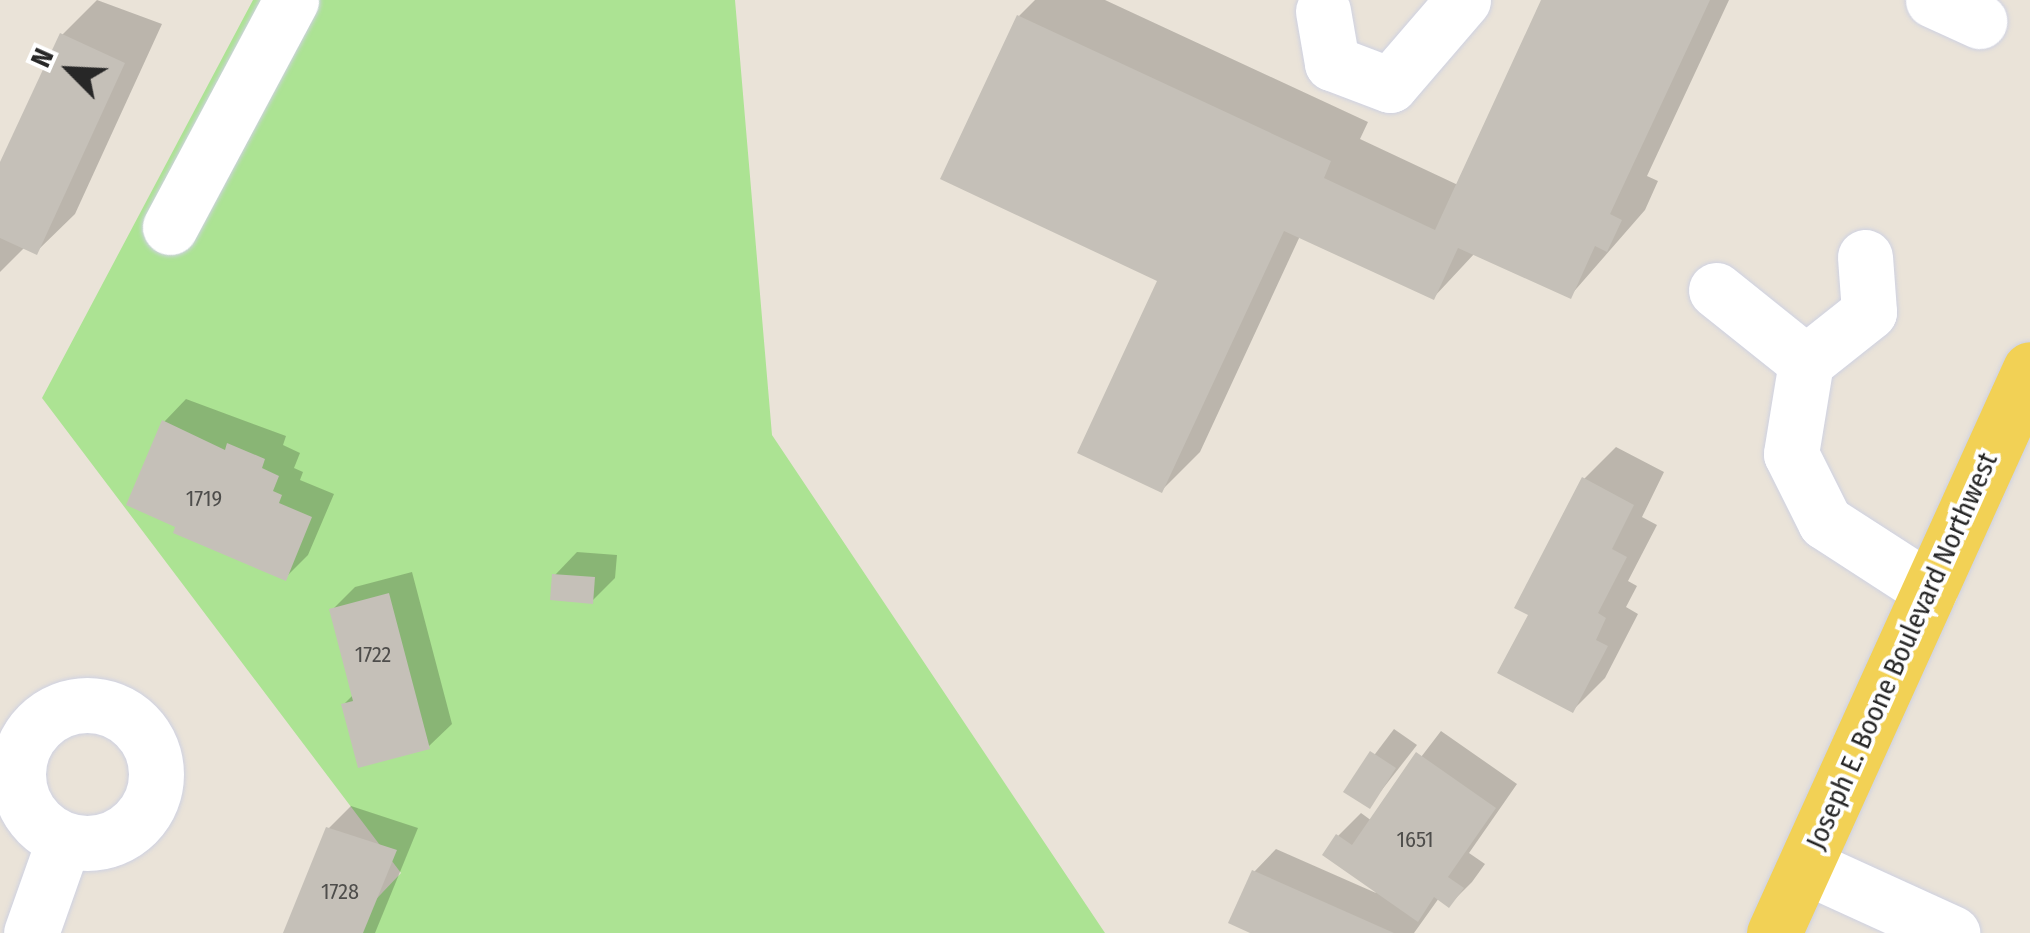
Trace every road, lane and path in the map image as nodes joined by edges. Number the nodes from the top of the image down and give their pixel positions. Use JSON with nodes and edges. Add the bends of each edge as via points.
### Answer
{"nodes":[{"id":1,"x":290,"y":0,"type":"edge"},
{"id":2,"x":1462,"y":0,"type":"edge"},
{"id":3,"x":1323,"y":11,"type":"dead end"},
{"id":4,"x":170,"y":227,"type":"dead end"},
{"id":5,"x":1865,"y":257,"type":"dead end"},
{"id":6,"x":1716,"y":290,"type":"dead end"},
{"id":7,"x":1806,"y":362,"type":"junction"},
{"id":8,"x":2030,"y":369,"type":"edge"},
{"id":9,"x":1930,"y":590,"type":"junction"},
{"id":10,"x":64,"y":840,"type":"dead end"},
{"id":11,"x":1804,"y":866,"type":"junction"},
{"id":12,"x":32,"y":933,"type":"edge"},
{"id":13,"x":1774,"y":933,"type":"edge"},
{"id":14,"x":1952,"y":933,"type":"edge"}],
"edges":[{"from":1,"to":4,"type":"street"},
{"from":2,"to":3,"type":"street","via":[[1390,84],[1332,63]]},
{"from":5,"to":7,"type":"street","via":[[1869,312]]},
{"from":6,"to":7,"type":"street"},
{"from":7,"to":9,"type":"street","via":[[1791,454],[1825,522]]},
{"from":8,"to":9,"type":"main road","name":"Joseph E. Boone Boulevard Northwest"},
{"from":9,"to":11,"type":"main road","name":"Joseph E. Boone Boulevard Northwest"},
{"from":10,"to":12,"type":"street"},
{"from":11,"to":13,"type":"main road","name":"Joseph E. Boone Boulevard Northwest"},
{"from":11,"to":14,"type":"street"}]}
